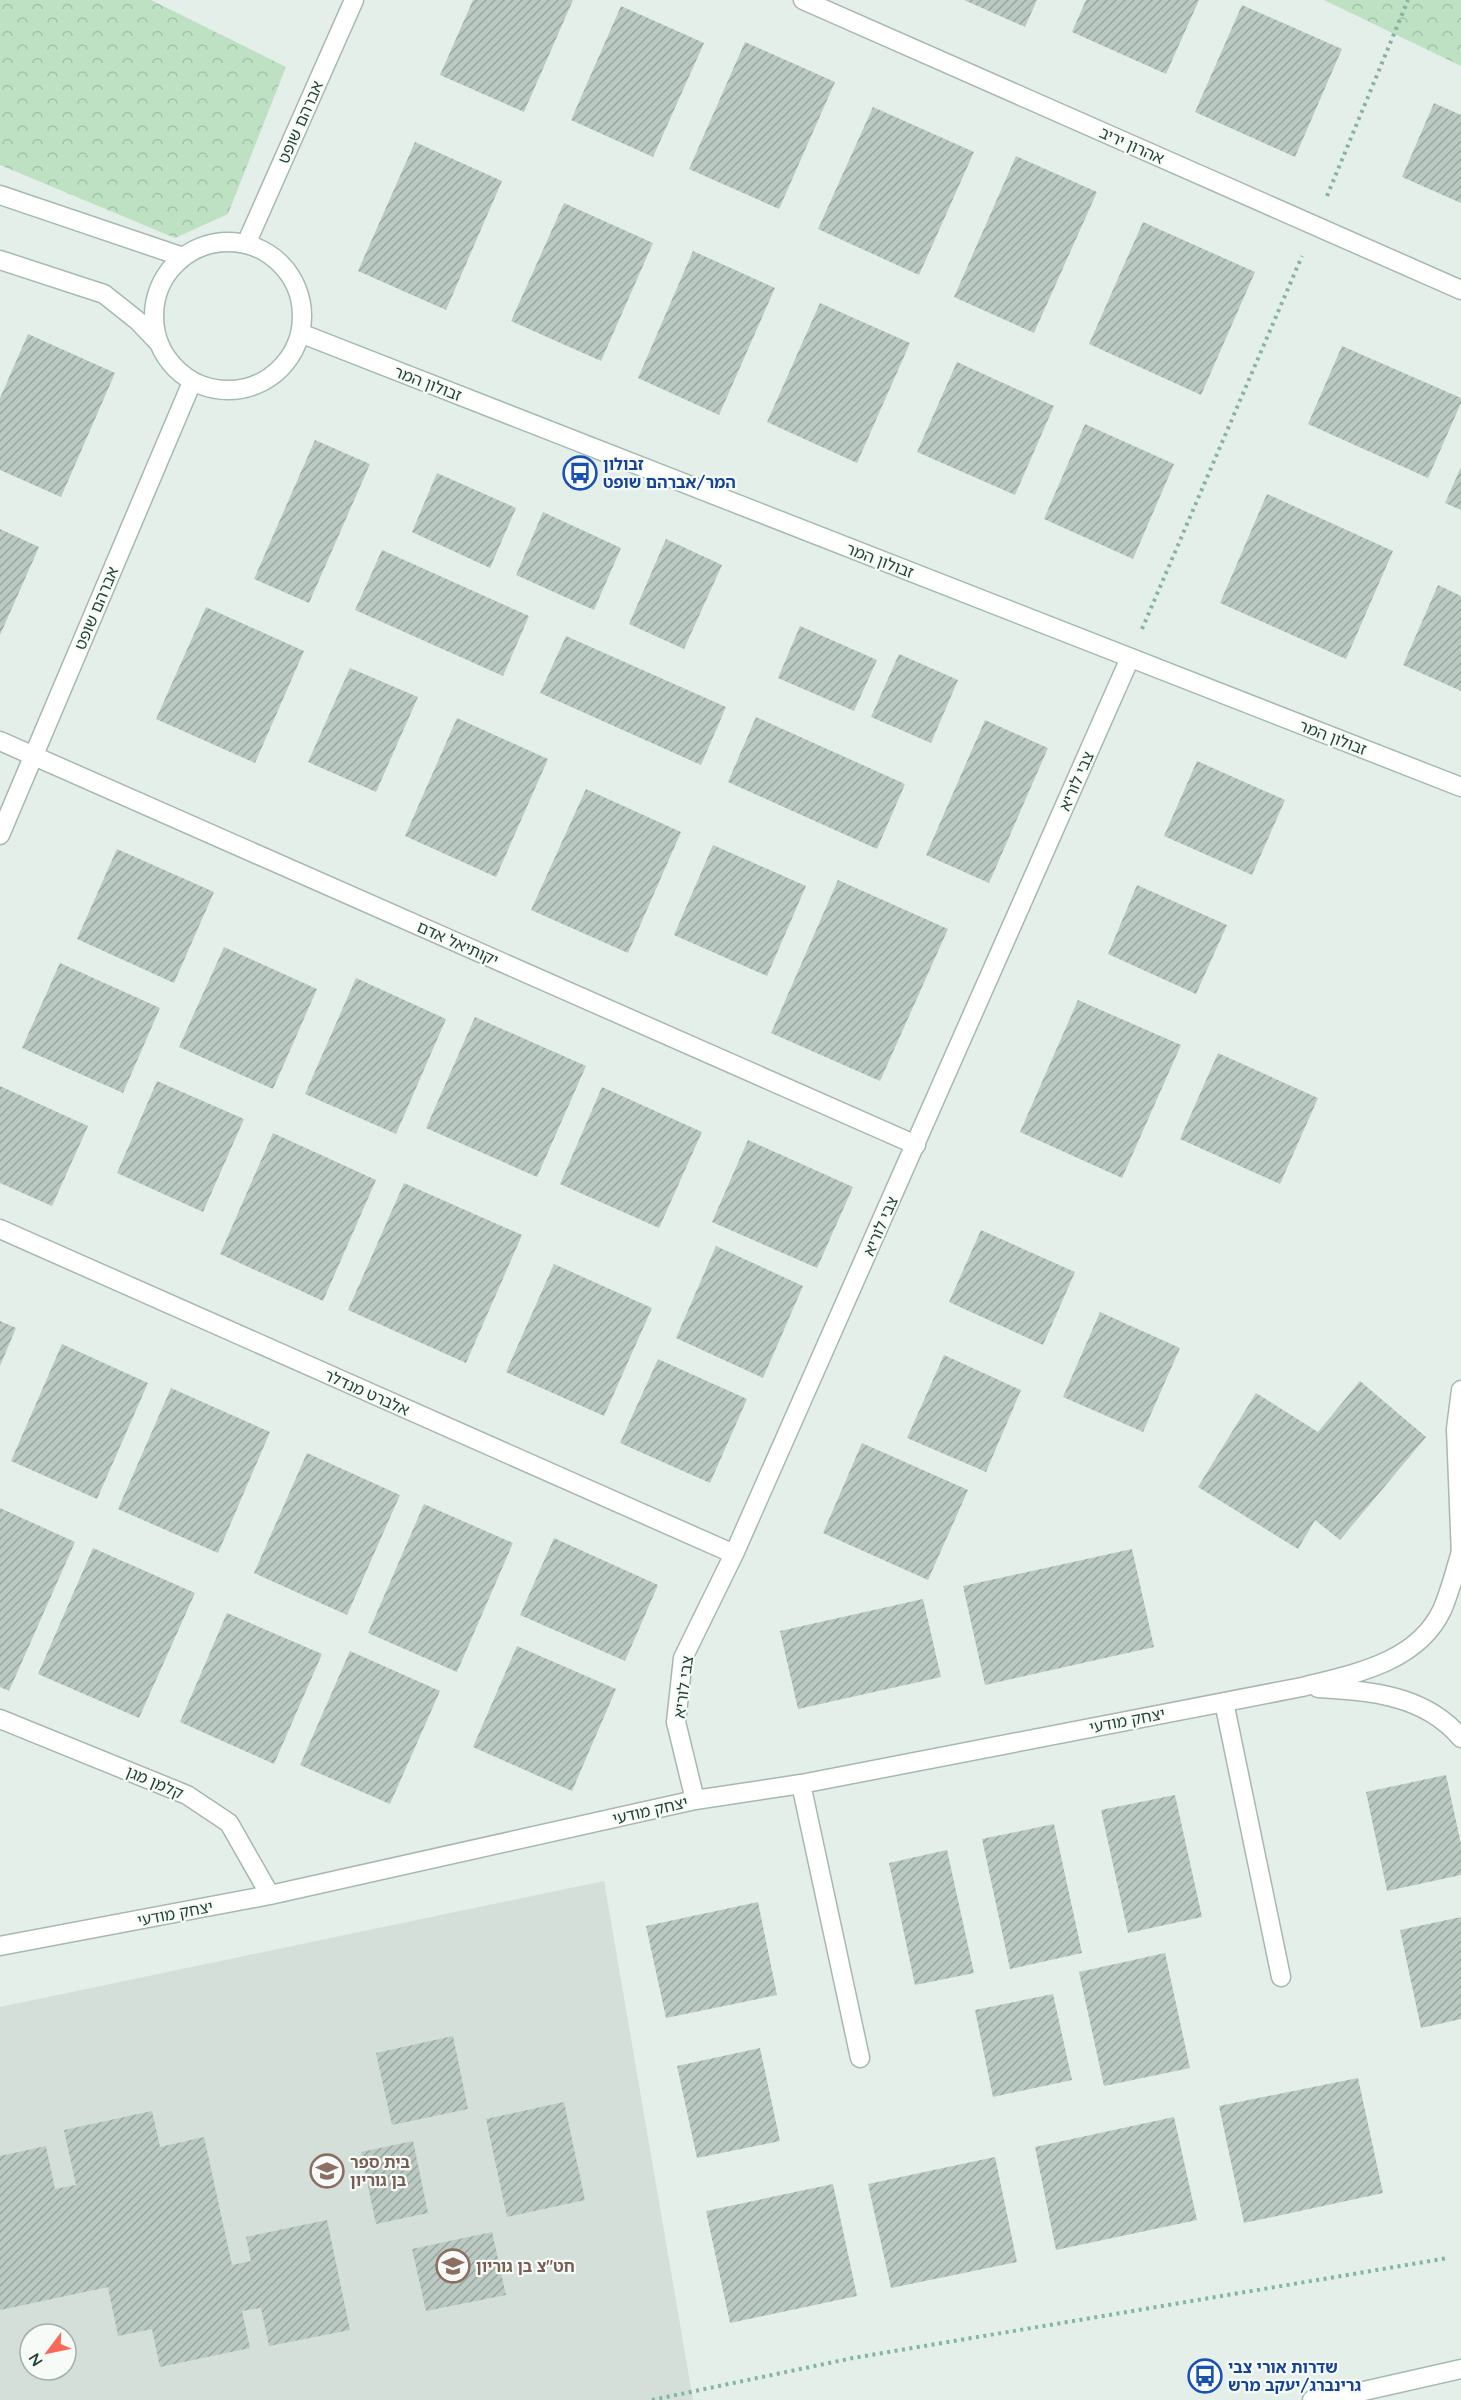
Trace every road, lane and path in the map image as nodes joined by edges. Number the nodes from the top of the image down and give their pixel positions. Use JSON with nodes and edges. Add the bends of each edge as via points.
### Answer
{"nodes":[{"id":1,"x":354,"y":0,"type":"edge"},
{"id":2,"x":803,"y":0,"type":"edge"},
{"id":3,"x":1408,"y":0,"type":"edge"},
{"id":4,"x":0,"y":195,"type":"edge"},
{"id":5,"x":1315,"y":225,"type":"junction"},
{"id":6,"x":246,"y":244,"type":"junction"},
{"id":7,"x":183,"y":257,"type":"junction"},
{"id":8,"x":0,"y":260,"type":"edge"},
{"id":9,"x":1461,"y":290,"type":"edge"},
{"id":10,"x":300,"y":333,"type":"junction"},
{"id":11,"x":159,"y":344,"type":"junction"},
{"id":12,"x":192,"y":382,"type":"junction"},
{"id":13,"x":1130,"y":658,"type":"junction"},
{"id":14,"x":0,"y":741,"type":"edge"},
{"id":15,"x":34,"y":756,"type":"junction"},
{"id":16,"x":1461,"y":787,"type":"edge"},
{"id":17,"x":0,"y":835,"type":"edge"},
{"id":18,"x":916,"y":1145,"type":"junction"},
{"id":19,"x":0,"y":1229,"type":"edge"},
{"id":20,"x":1461,"y":1389,"type":"edge"},
{"id":21,"x":734,"y":1554,"type":"junction"},
{"id":22,"x":1461,"y":1554,"type":"edge"},
{"id":23,"x":1302,"y":1687,"type":"junction"},
{"id":24,"x":1224,"y":1702,"type":"junction"},
{"id":25,"x":0,"y":1719,"type":"edge"},
{"id":26,"x":1461,"y":1738,"type":"edge"},
{"id":27,"x":801,"y":1784,"type":"junction"},
{"id":28,"x":695,"y":1800,"type":"junction"},
{"id":29,"x":270,"y":1895,"type":"junction"},
{"id":30,"x":0,"y":1947,"type":"edge"},
{"id":31,"x":1281,"y":1977,"type":"dead end"},
{"id":32,"x":860,"y":2058,"type":"dead end"},
{"id":33,"x":1448,"y":2258,"type":"dead end"},
{"id":34,"x":1461,"y":2369,"type":"edge"},
{"id":35,"x":652,"y":2400,"type":"edge"},
{"id":36,"x":1312,"y":2400,"type":"edge"}],
"edges":[{"from":1,"to":6,"type":"street","name":"אברהם שופט"},
{"from":2,"to":5,"type":"street","name":"אהרון יריב"},
{"from":3,"to":5,"type":"path"},
{"from":4,"to":7,"type":"street"},
{"from":5,"to":9,"type":"street","name":"אהרון יריב"},
{"from":5,"to":13,"type":"path"},
{"from":6,"to":7,"type":"street","via":[[202,246]]},
{"from":6,"to":10,"type":"street","via":[[267,253],[285,268],[302,310]]},
{"from":7,"to":11,"type":"street","via":[[166,274],[156,296],[154,320]]},
{"from":8,"to":11,"type":"street","via":[[104,294]]},
{"from":10,"to":12,"type":"street","via":[[292,354],[278,372],[258,384],[236,390]]},
{"from":10,"to":13,"type":"street","name":"זבולון המר"},
{"from":11,"to":12,"type":"street","via":[[172,365]]},
{"from":12,"to":15,"type":"street","name":"אברהם שופט"},
{"from":13,"to":16,"type":"street","name":"זבולון המר"},
{"from":13,"to":18,"type":"street","name":"צבי לוריא"},
{"from":14,"to":15,"type":"street","name":"יקותיאל אדם"},
{"from":15,"to":17,"type":"street","name":"אברהם שופט"},
{"from":15,"to":18,"type":"street","name":"יקותיאל אדם"},
{"from":18,"to":21,"type":"street","name":"צבי לוריא"},
{"from":19,"to":21,"type":"street","name":"אלברט מנדלר"},
{"from":20,"to":22,"type":"street","via":[[1456,1429]]},
{"from":21,"to":28,"type":"street","name":"צבי לוריא","via":[[683,1658],[676,1722]]},
{"from":22,"to":23,"type":"street","name":"יצחק מודעי","via":[[1442,1610],[1426,1635],[1413,1646],[1378,1666]]},
{"from":23,"to":24,"type":"street","name":"יצחק מודעי"},
{"from":23,"to":26,"type":"street","name":"יצחק מודעי","via":[[1369,1691],[1402,1699],[1428,1710]]},
{"from":24,"to":27,"type":"street","name":"יצחק מודעי"},
{"from":24,"to":31,"type":"street"},
{"from":25,"to":29,"type":"street","name":"קלמן מגן","via":[[187,1795],[229,1823]]},
{"from":27,"to":28,"type":"street","name":"יצחק מודעי"},
{"from":27,"to":32,"type":"street"},
{"from":28,"to":29,"type":"street","name":"יצחק מודעי"},
{"from":29,"to":30,"type":"street","name":"יצחק מודעי"},
{"from":33,"to":35,"type":"path","via":[[853,2358]]},
{"from":34,"to":36,"type":"street"}]}
